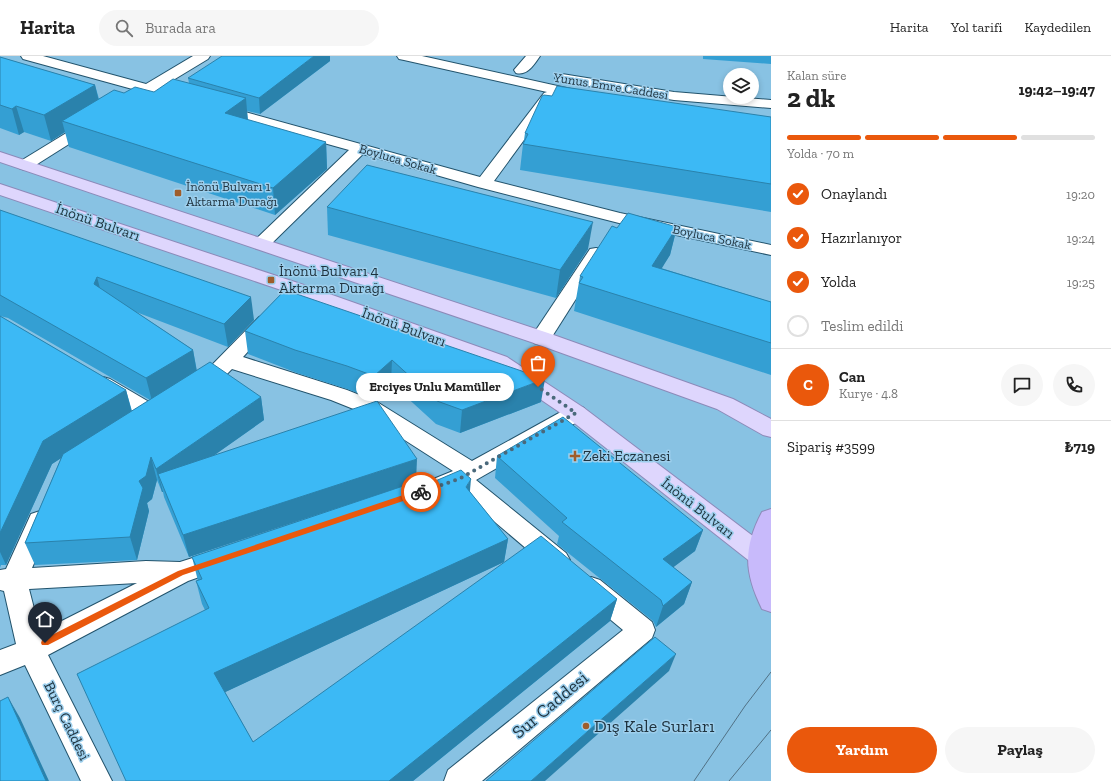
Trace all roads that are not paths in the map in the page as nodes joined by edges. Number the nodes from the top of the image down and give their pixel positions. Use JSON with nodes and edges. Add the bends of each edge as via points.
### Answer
{"nodes":[{"id":1,"x":28,"y":56,"type":"edge"},
{"id":2,"x":203,"y":56,"type":"edge"},
{"id":3,"x":404,"y":56,"type":"edge"},
{"id":4,"x":453,"y":56,"type":"edge"},
{"id":5,"x":533,"y":56,"type":"edge"},
{"id":6,"x":521,"y":70,"type":"junction"},
{"id":7,"x":148,"y":89,"type":"junction"},
{"id":8,"x":553,"y":90,"type":"junction"},
{"id":9,"x":597,"y":99,"type":"edge"},
{"id":10,"x":128,"y":101,"type":"edge"},
{"id":11,"x":771,"y":104,"type":"edge"},
{"id":12,"x":102,"y":117,"type":"edge"},
{"id":13,"x":360,"y":149,"type":"junction"},
{"id":14,"x":0,"y":157,"type":"edge"},
{"id":15,"x":24,"y":165,"type":"junction"},
{"id":16,"x":484,"y":183,"type":"junction"},
{"id":17,"x":2,"y":191,"type":"edge"},
{"id":18,"x":612,"y":229,"type":"junction"},
{"id":19,"x":261,"y":244,"type":"junction"},
{"id":20,"x":771,"y":250,"type":"edge"},
{"id":21,"x":297,"y":289,"type":"junction"},
{"id":22,"x":541,"y":338,"type":"junction"},
{"id":23,"x":228,"y":360,"type":"junction"},
{"id":24,"x":87,"y":374,"type":"edge"},
{"id":25,"x":576,"y":413,"type":"junction"},
{"id":26,"x":771,"y":428,"type":"edge"},
{"id":27,"x":466,"y":475,"type":"junction"},
{"id":28,"x":422,"y":492,"type":"edge"},
{"id":29,"x":49,"y":500,"type":"edge"},
{"id":30,"x":771,"y":519,"type":"edge"},
{"id":31,"x":241,"y":553,"type":"edge"},
{"id":32,"x":761,"y":556,"type":"junction"},
{"id":33,"x":180,"y":573,"type":"junction"},
{"id":34,"x":7,"y":580,"type":"edge"},
{"id":35,"x":771,"y":601,"type":"edge"},
{"id":36,"x":31,"y":650,"type":"junction"},
{"id":37,"x":0,"y":663,"type":"edge"},
{"id":38,"x":96,"y":781,"type":"edge"},
{"id":39,"x":459,"y":781,"type":"edge"}],
"edges":[{"from":1,"to":7,"type":"street","name":"Boyluca Sokak"},
{"from":2,"to":7,"type":"street"},
{"from":3,"to":8,"type":"street","name":"Yunus Emre Caddesi"},
{"from":4,"to":6,"type":"street","name":"Yunus Emre Caddesi"},
{"from":5,"to":6,"type":"street"},
{"from":6,"to":11,"type":"street","name":"Yunus Emre Caddesi","via":[[668,95]]},
{"from":7,"to":10,"type":"street"},
{"from":7,"to":13,"type":"street","name":"Boyluca Sokak"},
{"from":8,"to":9,"type":"street","name":"Yunus Emre Caddesi"},
{"from":8,"to":16,"type":"street"},
{"from":12,"to":15,"type":"street"},
{"from":13,"to":16,"type":"street","name":"Boyluca Sokak"},
{"from":13,"to":19,"type":"street"},
{"from":14,"to":15,"type":"main road","name":"İnönü Bulvarı"},
{"from":15,"to":19,"type":"main road","name":"İnönü Bulvarı"},
{"from":16,"to":18,"type":"street","name":"Boyluca Sokak"},
{"from":17,"to":21,"type":"main road","name":"İnönü Bulvarı"},
{"from":18,"to":20,"type":"street","name":"Boyluca Sokak"},
{"from":18,"to":22,"type":"street"},
{"from":19,"to":22,"type":"main road","name":"İnönü Bulvarı"},
{"from":21,"to":23,"type":"street"},
{"from":21,"to":25,"type":"main road","name":"İnönü Bulvarı","via":[[500,362]]},
{"from":22,"to":26,"type":"main road","name":"İnönü Bulvarı","via":[[725,404]]},
{"from":23,"to":24,"type":"street","via":[[217,372],[160,409]]},
{"from":23,"to":27,"type":"street","via":[[369,407],[387,417]]},
{"from":25,"to":27,"type":"street"},
{"from":25,"to":32,"type":"main road","name":"İnönü Bulvarı"},
{"from":27,"to":28,"type":"street"},
{"from":27,"to":39,"type":"street","name":"Sur Caddesi","via":[[642,630]]},
{"from":29,"to":34,"type":"street"},
{"from":30,"to":32,"type":"highway","via":[[766,526],[760,547]]},
{"from":31,"to":33,"type":"street"},
{"from":32,"to":35,"type":"highway","via":[[761,570]]},
{"from":33,"to":34,"type":"street","via":[[146,572]]},
{"from":33,"to":36,"type":"street"},
{"from":34,"to":36,"type":"street","name":"Burç Caddesi"},
{"from":36,"to":37,"type":"street"},
{"from":36,"to":38,"type":"street","name":"Burç Caddesi"}]}
